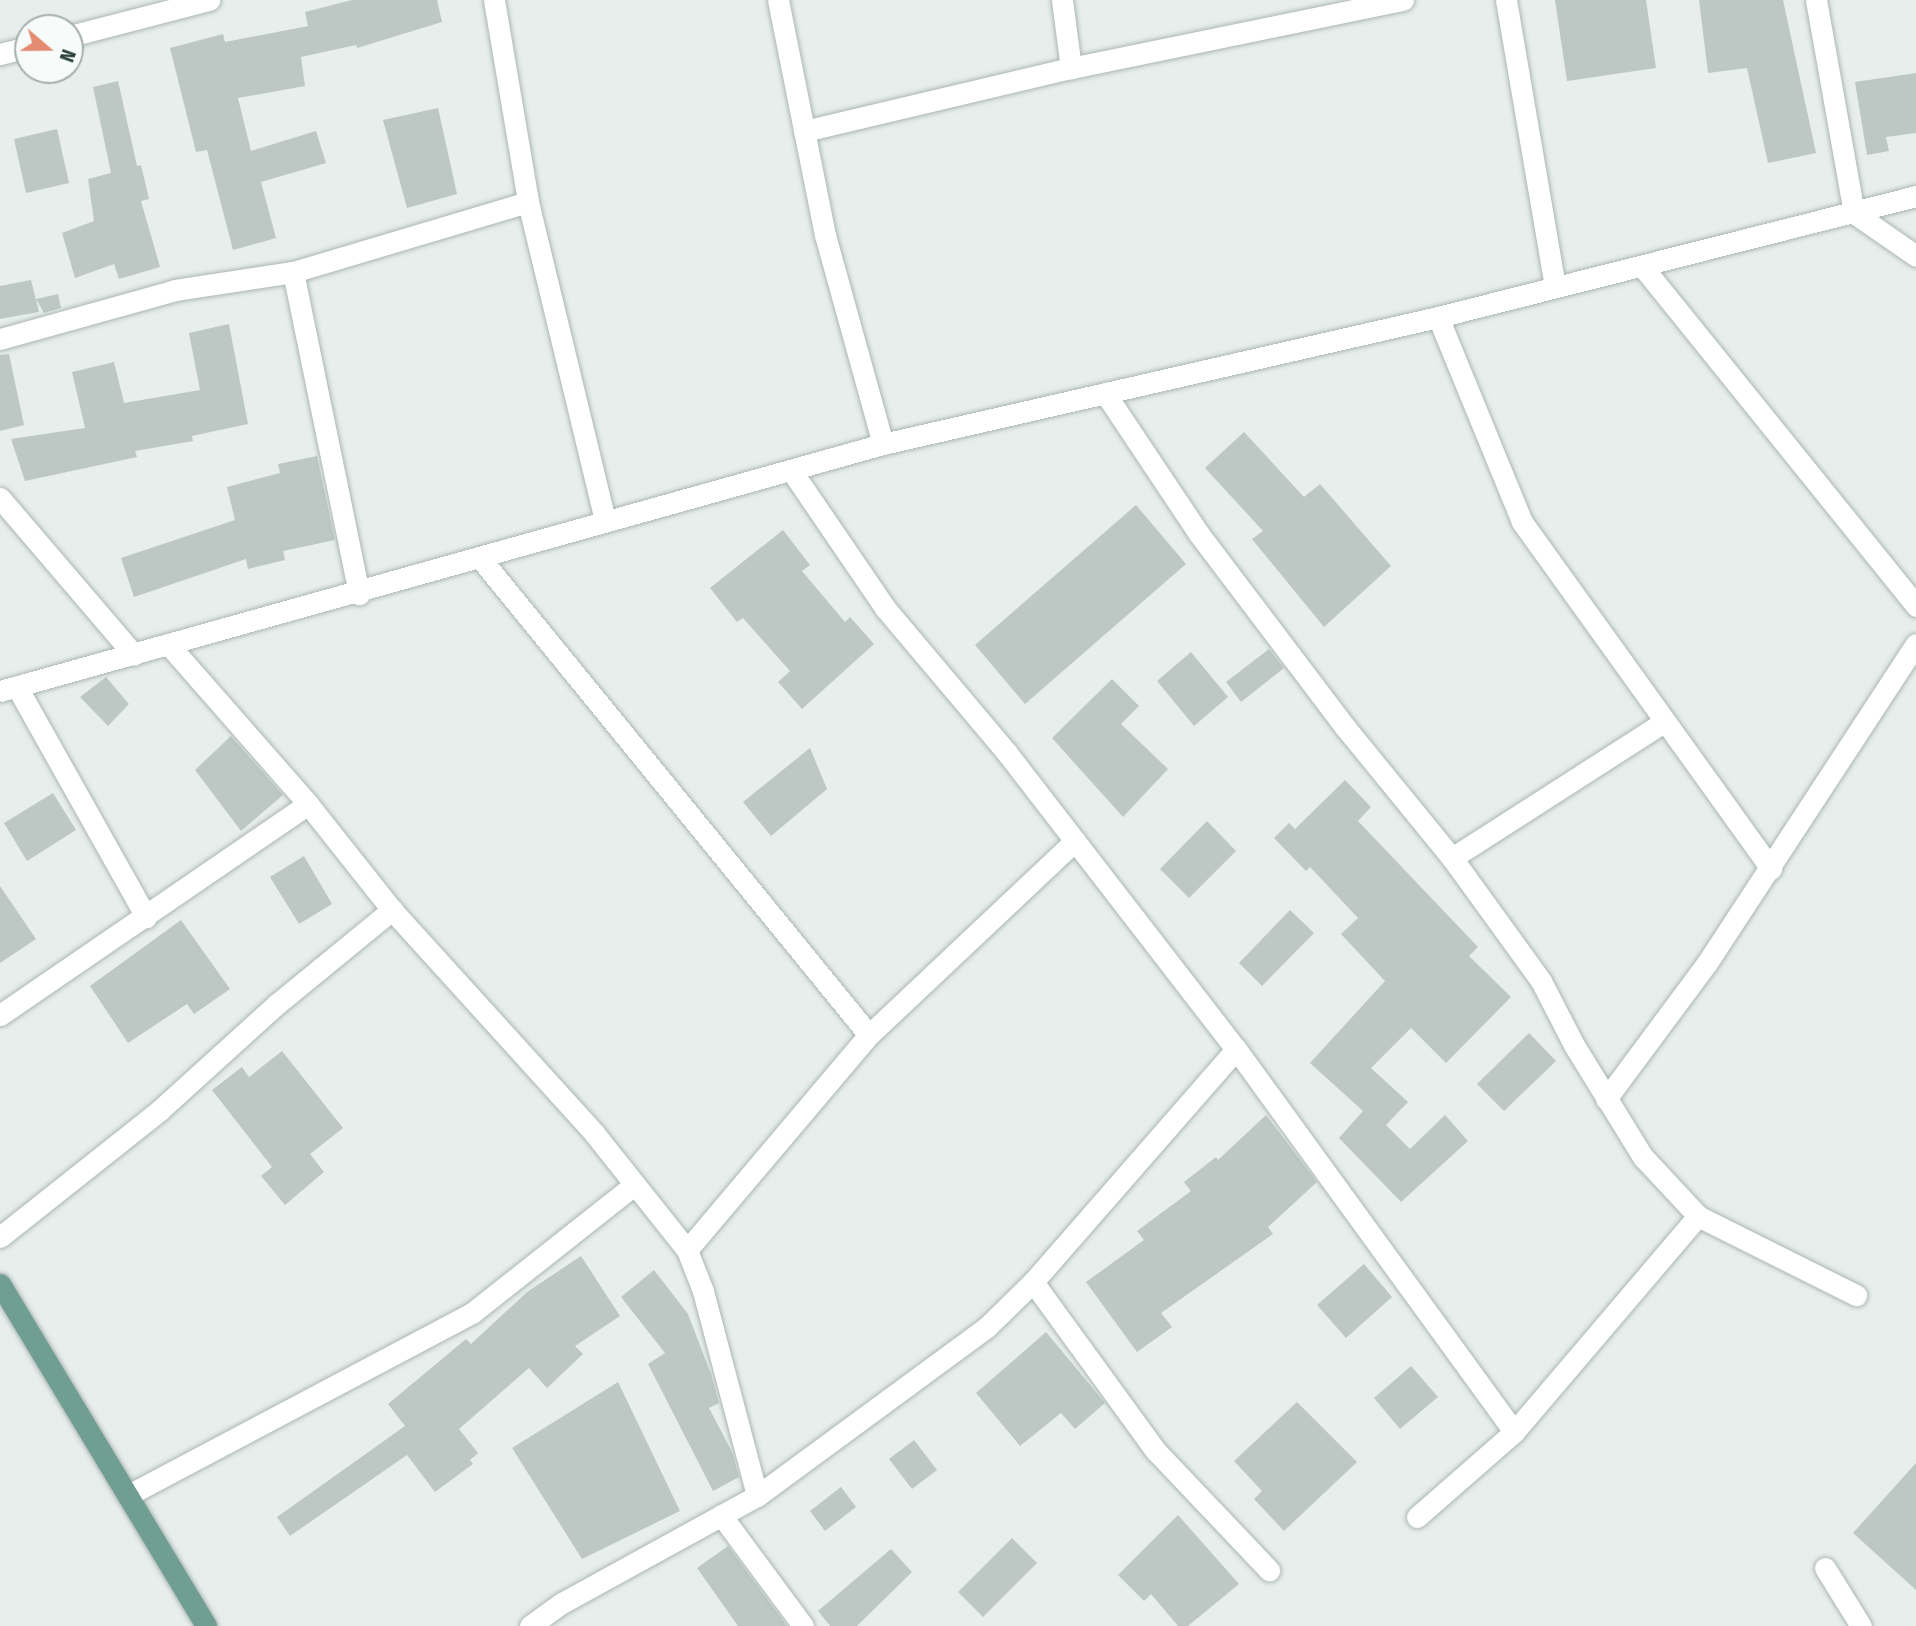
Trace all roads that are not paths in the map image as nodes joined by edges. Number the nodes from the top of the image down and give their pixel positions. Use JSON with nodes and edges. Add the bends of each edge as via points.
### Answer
{"nodes":[{"id":1,"x":209,"y":0,"type":"edge"},
{"id":2,"x":494,"y":0,"type":"edge"},
{"id":3,"x":778,"y":0,"type":"edge"},
{"id":4,"x":1062,"y":0,"type":"edge"},
{"id":5,"x":1403,"y":0,"type":"edge"},
{"id":6,"x":1506,"y":0,"type":"edge"},
{"id":7,"x":1816,"y":0,"type":"edge"},
{"id":8,"x":180,"y":3,"type":"edge"},
{"id":9,"x":84,"y":32,"type":"edge"},
{"id":10,"x":1071,"y":68,"type":"junction"},
{"id":11,"x":804,"y":131,"type":"junction"},
{"id":12,"x":1916,"y":196,"type":"edge"},
{"id":13,"x":528,"y":202,"type":"junction"},
{"id":14,"x":1854,"y":213,"type":"junction"},
{"id":15,"x":1916,"y":256,"type":"edge"},
{"id":16,"x":1642,"y":265,"type":"junction"},
{"id":17,"x":293,"y":272,"type":"junction"},
{"id":18,"x":1555,"y":287,"type":"junction"},
{"id":19,"x":1438,"y":317,"type":"junction"},
{"id":20,"x":0,"y":339,"type":"edge"},
{"id":21,"x":1105,"y":393,"type":"junction"},
{"id":22,"x":883,"y":444,"type":"junction"},
{"id":23,"x":791,"y":470,"type":"junction"},
{"id":24,"x":0,"y":498,"type":"edge"},
{"id":25,"x":605,"y":520,"type":"junction"},
{"id":26,"x":481,"y":559,"type":"junction"},
{"id":27,"x":359,"y":594,"type":"junction"},
{"id":28,"x":1916,"y":606,"type":"edge"},
{"id":29,"x":1916,"y":644,"type":"edge"},
{"id":30,"x":169,"y":645,"type":"junction"},
{"id":31,"x":134,"y":655,"type":"junction"},
{"id":32,"x":9,"y":689,"type":"edge"},
{"id":33,"x":1662,"y":723,"type":"junction"},
{"id":34,"x":308,"y":804,"type":"junction"},
{"id":35,"x":1075,"y":841,"type":"junction"},
{"id":36,"x":1452,"y":858,"type":"junction"},
{"id":37,"x":1771,"y":869,"type":"junction"},
{"id":38,"x":392,"y":910,"type":"junction"},
{"id":39,"x":146,"y":917,"type":"junction"},
{"id":40,"x":0,"y":1015,"type":"edge"},
{"id":41,"x":869,"y":1035,"type":"junction"},
{"id":42,"x":1236,"y":1049,"type":"junction"},
{"id":43,"x":1606,"y":1099,"type":"junction"},
{"id":44,"x":634,"y":1185,"type":"junction"},
{"id":45,"x":1698,"y":1216,"type":"junction"},
{"id":46,"x":0,"y":1237,"type":"edge"},
{"id":47,"x":687,"y":1251,"type":"junction"},
{"id":48,"x":1033,"y":1282,"type":"junction"},
{"id":49,"x":0,"y":1284,"type":"edge"},
{"id":50,"x":1856,"y":1295,"type":"dead end"},
{"id":51,"x":1514,"y":1432,"type":"junction"},
{"id":52,"x":131,"y":1494,"type":"junction"},
{"id":53,"x":757,"y":1496,"type":"junction"},
{"id":54,"x":721,"y":1515,"type":"junction"},
{"id":55,"x":1417,"y":1517,"type":"dead end"},
{"id":56,"x":1825,"y":1568,"type":"dead end"},
{"id":57,"x":1269,"y":1570,"type":"dead end"},
{"id":58,"x":206,"y":1626,"type":"edge"},
{"id":59,"x":530,"y":1626,"type":"edge"},
{"id":60,"x":803,"y":1626,"type":"edge"},
{"id":61,"x":1861,"y":1626,"type":"edge"}],
"edges":[{"from":1,"to":8,"type":"street"},
{"from":2,"to":13,"type":"street"},
{"from":3,"to":11,"type":"street"},
{"from":4,"to":10,"type":"street"},
{"from":5,"to":10,"type":"street"},
{"from":6,"to":18,"type":"street"},
{"from":7,"to":14,"type":"street"},
{"from":8,"to":9,"type":"street"},
{"from":10,"to":11,"type":"street"},
{"from":11,"to":22,"type":"street","via":[[825,235]]},
{"from":12,"to":14,"type":"street"},
{"from":13,"to":17,"type":"street"},
{"from":13,"to":25,"type":"street"},
{"from":14,"to":15,"type":"street"},
{"from":14,"to":16,"type":"street"},
{"from":16,"to":18,"type":"street"},
{"from":16,"to":28,"type":"street"},
{"from":17,"to":20,"type":"street","via":[[175,290]]},
{"from":17,"to":27,"type":"street"},
{"from":18,"to":19,"type":"street"},
{"from":19,"to":21,"type":"street"},
{"from":19,"to":33,"type":"street","via":[[1522,522]]},
{"from":21,"to":22,"type":"street"},
{"from":21,"to":36,"type":"street","via":[[1199,534],[1345,727]]},
{"from":22,"to":23,"type":"street"},
{"from":23,"to":25,"type":"street"},
{"from":23,"to":35,"type":"street","via":[[885,608]]},
{"from":24,"to":31,"type":"street"},
{"from":25,"to":26,"type":"street"},
{"from":26,"to":27,"type":"street"},
{"from":26,"to":41,"type":"street"},
{"from":27,"to":30,"type":"street"},
{"from":29,"to":37,"type":"street"},
{"from":30,"to":31,"type":"street"},
{"from":30,"to":34,"type":"street"},
{"from":31,"to":32,"type":"street"},
{"from":32,"to":39,"type":"street"},
{"from":33,"to":36,"type":"street"},
{"from":33,"to":37,"type":"street"},
{"from":34,"to":38,"type":"street"},
{"from":34,"to":39,"type":"street"},
{"from":35,"to":41,"type":"street"},
{"from":35,"to":42,"type":"street"},
{"from":36,"to":43,"type":"street","via":[[1541,981]]},
{"from":37,"to":43,"type":"street"},
{"from":38,"to":44,"type":"street","via":[[594,1133]]},
{"from":38,"to":46,"type":"street","via":[[277,1004],[160,1110]]},
{"from":39,"to":40,"type":"street"},
{"from":41,"to":47,"type":"street"},
{"from":42,"to":48,"type":"street"},
{"from":42,"to":51,"type":"street"},
{"from":43,"to":45,"type":"street","via":[[1643,1157]]},
{"from":44,"to":47,"type":"street"},
{"from":44,"to":52,"type":"street","via":[[472,1313]]},
{"from":45,"to":50,"type":"street"},
{"from":45,"to":51,"type":"street"},
{"from":47,"to":53,"type":"street","via":[[703,1291]]},
{"from":48,"to":53,"type":"street","via":[[987,1327]]},
{"from":48,"to":57,"type":"street","via":[[1155,1450]]},
{"from":49,"to":52,"type":"main road"},
{"from":51,"to":55,"type":"street"},
{"from":52,"to":58,"type":"main road"},
{"from":53,"to":54,"type":"street"},
{"from":54,"to":59,"type":"street","via":[[562,1603]]},
{"from":54,"to":60,"type":"street"},
{"from":56,"to":61,"type":"street"}]}
